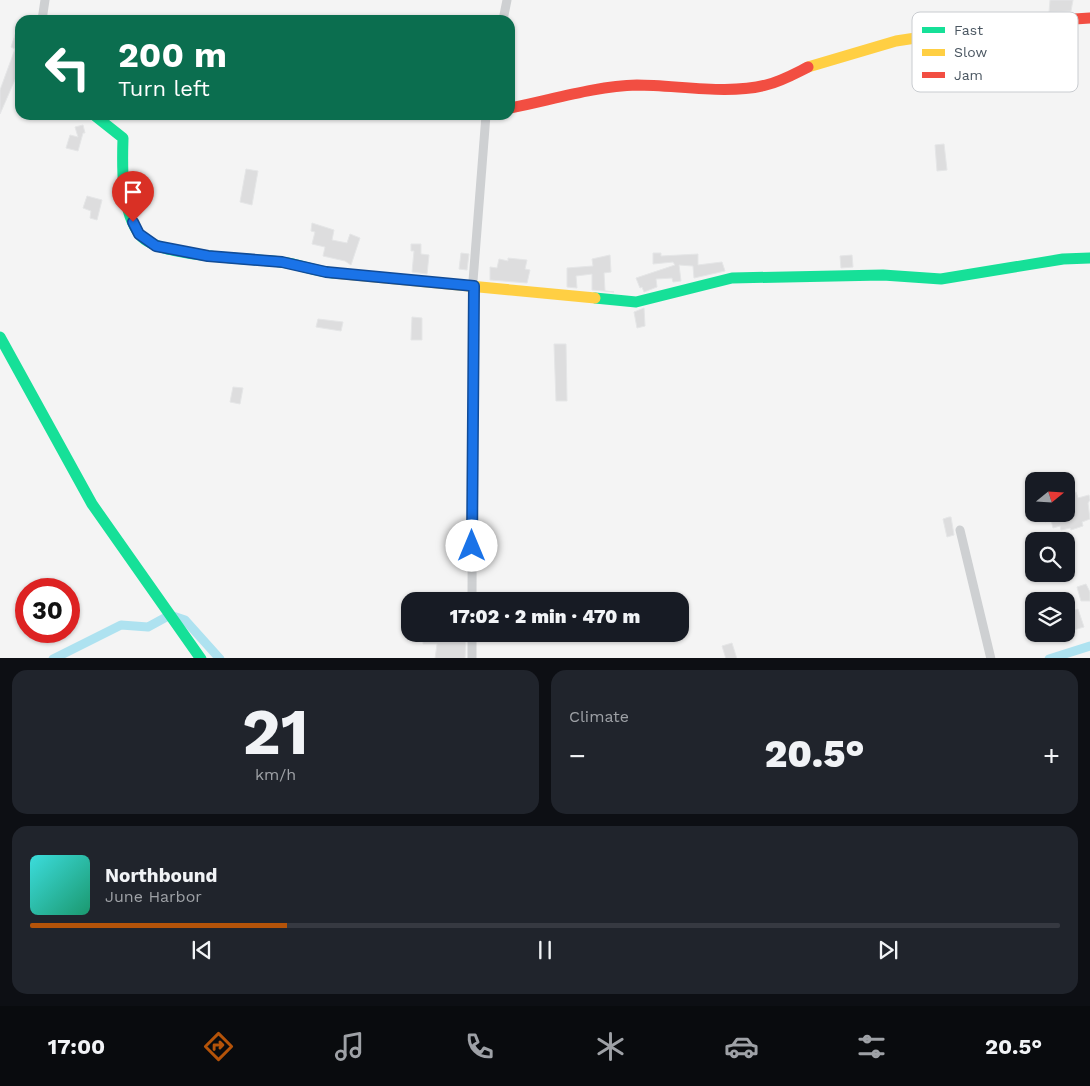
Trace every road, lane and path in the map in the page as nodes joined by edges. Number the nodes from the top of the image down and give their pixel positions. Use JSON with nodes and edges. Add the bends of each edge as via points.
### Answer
{"nodes":[{"id":1,"x":45,"y":0,"type":"edge"},
{"id":2,"x":507,"y":0,"type":"edge"},
{"id":3,"x":43,"y":15,"type":"edge"},
{"id":4,"x":504,"y":15,"type":"edge"},
{"id":5,"x":912,"y":39,"type":"edge"},
{"id":6,"x":515,"y":107,"type":"edge"},
{"id":7,"x":100,"y":120,"type":"edge"},
{"id":8,"x":486,"y":120,"type":"edge"},
{"id":9,"x":1090,"y":258,"type":"edge"},
{"id":10,"x":474,"y":286,"type":"junction"},
{"id":11,"x":0,"y":337,"type":"edge"},
{"id":12,"x":960,"y":530,"type":"dead end"},
{"id":13,"x":472,"y":592,"type":"edge"},
{"id":14,"x":472,"y":642,"type":"edge"},
{"id":15,"x":990,"y":655,"type":"edge"},
{"id":16,"x":201,"y":658,"type":"edge"},
{"id":17,"x":472,"y":658,"type":"edge"}],
"edges":[{"from":1,"to":3,"type":"street"},
{"from":2,"to":4,"type":"street"},
{"from":5,"to":6,"type":"street","via":[[812,65],[764,86],[716,89],[636,85]]},
{"from":7,"to":10,"type":"street","via":[[123,138],[122,182],[126,203],[139,234],[156,246],[208,256],[282,262],[326,272]]},
{"from":8,"to":10,"type":"street"},
{"from":9,"to":10,"type":"street","via":[[1063,259],[941,278],[883,275],[732,278],[636,302]]},
{"from":10,"to":13,"type":"street"},
{"from":11,"to":16,"type":"street","via":[[92,504]]},
{"from":12,"to":15,"type":"street"},
{"from":14,"to":17,"type":"street"}]}
